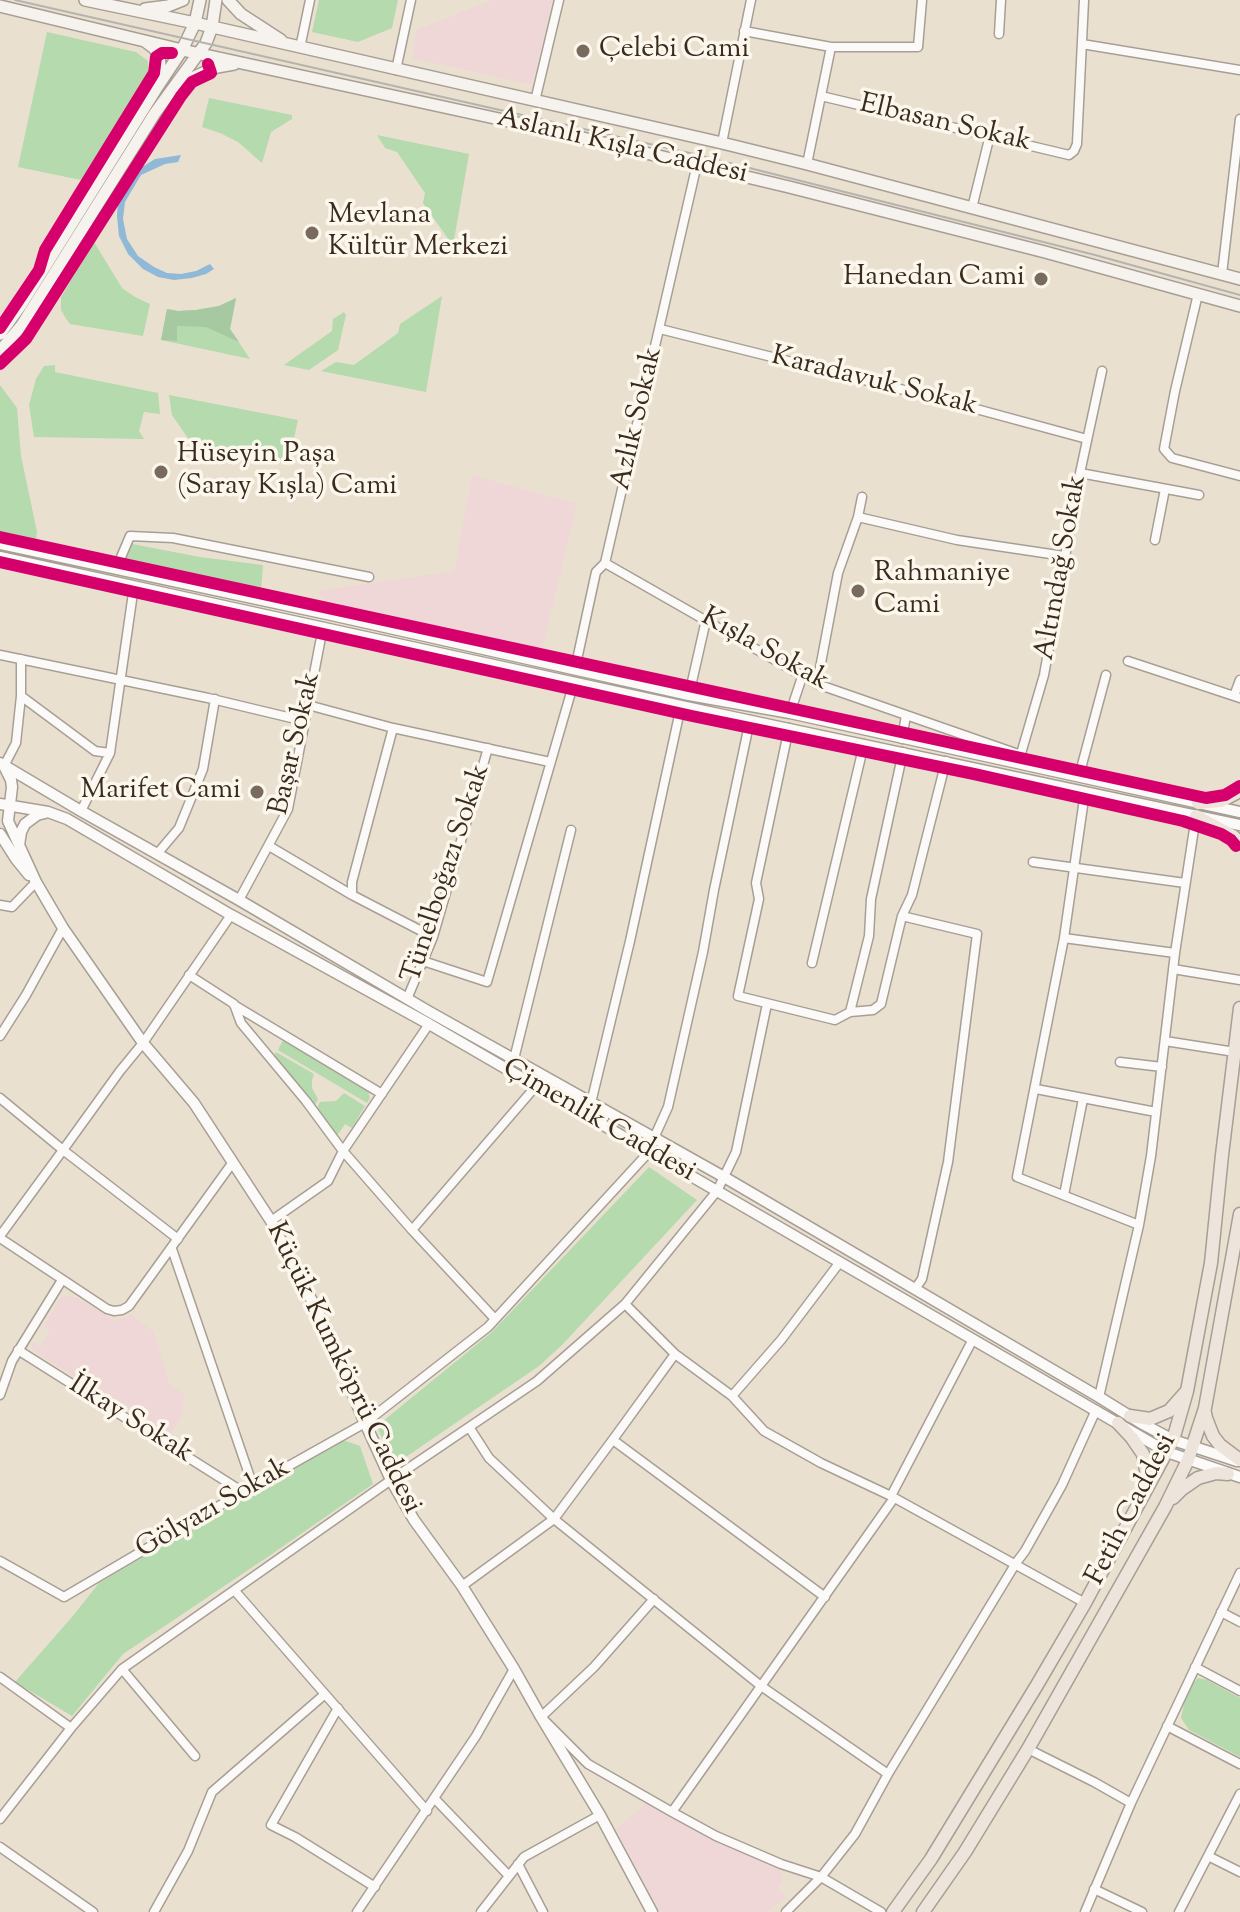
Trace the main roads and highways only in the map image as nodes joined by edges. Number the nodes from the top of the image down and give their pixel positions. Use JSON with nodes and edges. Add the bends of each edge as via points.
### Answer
{"nodes":[{"id":1,"x":85,"y":0,"type":"edge"},
{"id":2,"x":183,"y":0,"type":"edge"},
{"id":3,"x":200,"y":0,"type":"edge"},
{"id":4,"x":216,"y":0,"type":"edge"},
{"id":5,"x":228,"y":0,"type":"edge"},
{"id":6,"x":0,"y":6,"type":"edge"},
{"id":7,"x":133,"y":10,"type":"junction"},
{"id":8,"x":195,"y":23,"type":"junction"},
{"id":9,"x":212,"y":27,"type":"junction"},
{"id":10,"x":142,"y":40,"type":"junction"},
{"id":11,"x":294,"y":46,"type":"junction"},
{"id":12,"x":182,"y":50,"type":"junction"},
{"id":13,"x":198,"y":53,"type":"junction"},
{"id":14,"x":247,"y":64,"type":"junction"},
{"id":15,"x":156,"y":89,"type":"junction"},
{"id":16,"x":155,"y":113,"type":"junction"},
{"id":17,"x":1240,"y":279,"type":"edge"},
{"id":18,"x":1240,"y":306,"type":"edge"},
{"id":19,"x":0,"y":334,"type":"edge"},
{"id":20,"x":0,"y":351,"type":"edge"},
{"id":21,"x":1240,"y":791,"type":"edge"},
{"id":22,"x":1240,"y":843,"type":"edge"},
{"id":23,"x":1240,"y":1008,"type":"edge"},
{"id":24,"x":1240,"y":1214,"type":"edge"},
{"id":25,"x":1239,"y":1230,"type":"edge"},
{"id":26,"x":1187,"y":1391,"type":"junction"},
{"id":27,"x":1205,"y":1408,"type":"junction"},
{"id":28,"x":1240,"y":1461,"type":"edge"},
{"id":29,"x":1234,"y":1476,"type":"edge"},
{"id":30,"x":1142,"y":1499,"type":"junction"},
{"id":31,"x":1165,"y":1507,"type":"junction"},
{"id":32,"x":893,"y":1912,"type":"edge"},
{"id":33,"x":923,"y":1912,"type":"edge"}],
"edges":[{"from":1,"to":7,"type":"main road","name":"Aslanlı Kışla Caddesi"},
{"from":2,"to":7,"type":"main road"},
{"from":3,"to":8,"type":"main road"},
{"from":4,"to":9,"type":"main road"},
{"from":5,"to":11,"type":"main road","via":[[241,14]]},
{"from":6,"to":10,"type":"main road","name":"Aslanlı Kışla Caddesi"},
{"from":7,"to":8,"type":"main road","name":"Aslanlı Kışla Caddesi"},
{"from":8,"to":9,"type":"main road","name":"Aslanlı Kışla Caddesi"},
{"from":8,"to":12,"type":"main road"},
{"from":9,"to":11,"type":"main road","name":"Aslanlı Kışla Caddesi"},
{"from":9,"to":13,"type":"main road"},
{"from":10,"to":12,"type":"main road","name":"Aslanlı Kışla Caddesi"},
{"from":10,"to":15,"type":"main road","via":[[159,55]]},
{"from":11,"to":17,"type":"main road","name":"Aslanlı Kışla Caddesi","via":[[722,143]]},
{"from":12,"to":13,"type":"main road","name":"Aslanlı Kışla Caddesi"},
{"from":12,"to":15,"type":"main road"},
{"from":13,"to":14,"type":"main road","name":"Aslanlı Kışla Caddesi"},
{"from":13,"to":16,"type":"main road"},
{"from":14,"to":16,"type":"main road","via":[[227,64],[192,78]]},
{"from":14,"to":18,"type":"main road","name":"Aslanlı Kışla Caddesi","via":[[697,164]]},
{"from":15,"to":19,"type":"main road"},
{"from":16,"to":20,"type":"main road","via":[[22,325]]},
{"from":21,"to":22,"type":"main road","via":[[1197,810]]},
{"from":23,"to":26,"type":"main road","name":"Fetih Caddesi","via":[[1211,1263]]},
{"from":24,"to":25,"type":"main road","name":"Fetih Caddesi"},
{"from":25,"to":27,"type":"main road","name":"Fetih Caddesi"},
{"from":26,"to":30,"type":"main road","name":"Fetih Caddesi","via":[[1170,1446]]},
{"from":26,"to":30,"type":"main road","via":[[1169,1411],[1150,1419],[1124,1419],[1146,1462]]},
{"from":27,"to":28,"type":"main road","via":[[1213,1436]]},
{"from":27,"to":31,"type":"main road","name":"Fetih Caddesi","via":[[1194,1446]]},
{"from":29,"to":31,"type":"main road","via":[[1198,1478]]},
{"from":30,"to":32,"type":"main road","name":"Fetih Caddesi","via":[[931,1859]]},
{"from":31,"to":33,"type":"main road","name":"Fetih Caddesi","via":[[1028,1749]]}]}
